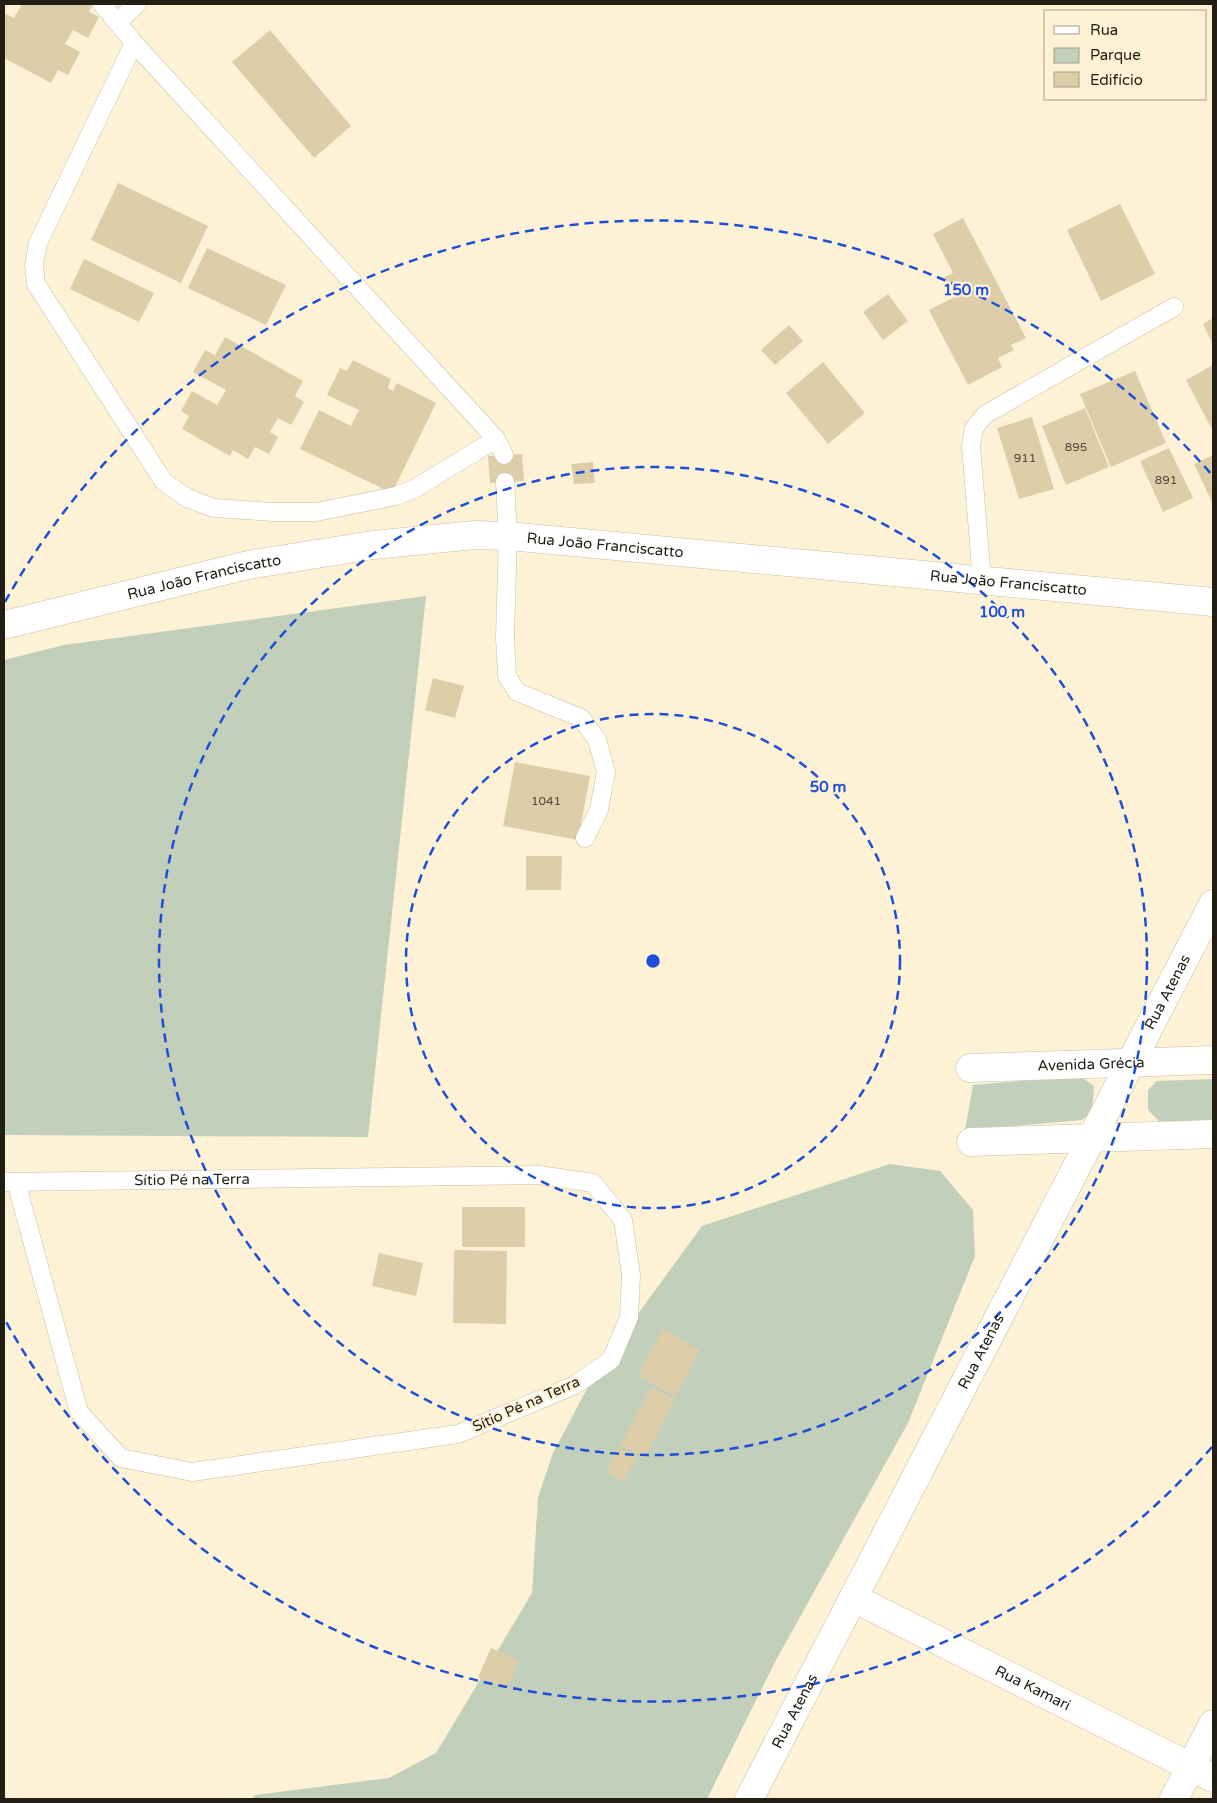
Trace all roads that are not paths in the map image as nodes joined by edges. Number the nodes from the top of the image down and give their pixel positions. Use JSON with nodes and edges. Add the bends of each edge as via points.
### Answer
{"nodes":[{"id":1,"x":102,"y":4,"type":"edge"},
{"id":2,"x":137,"y":4,"type":"edge"},
{"id":3,"x":117,"y":22,"type":"junction"},
{"id":4,"x":134,"y":44,"type":"junction"},
{"id":5,"x":1174,"y":307,"type":"dead end"},
{"id":6,"x":496,"y":439,"type":"junction"},
{"id":7,"x":504,"y":455,"type":"dead end"},
{"id":8,"x":505,"y":482,"type":"dead end"},
{"id":9,"x":508,"y":536,"type":"junction"},
{"id":10,"x":982,"y":580,"type":"junction"},
{"id":11,"x":1213,"y":602,"type":"edge"},
{"id":12,"x":4,"y":625,"type":"edge"},
{"id":13,"x":585,"y":838,"type":"dead end"},
{"id":14,"x":1213,"y":904,"type":"edge"},
{"id":15,"x":1213,"y":1060,"type":"edge"},
{"id":16,"x":1132,"y":1062,"type":"junction"},
{"id":17,"x":970,"y":1068,"type":"dead end"},
{"id":18,"x":1213,"y":1134,"type":"edge"},
{"id":19,"x":1092,"y":1138,"type":"junction"},
{"id":20,"x":970,"y":1142,"type":"dead end"},
{"id":21,"x":10,"y":1182,"type":"edge"},
{"id":22,"x":853,"y":1598,"type":"junction"},
{"id":23,"x":1213,"y":1724,"type":"edge"},
{"id":24,"x":1202,"y":1772,"type":"edge"},
{"id":25,"x":749,"y":1799,"type":"edge"},
{"id":26,"x":1174,"y":1799,"type":"edge"}],
"edges":[{"from":1,"to":3,"type":"lane"},
{"from":2,"to":3,"type":"lane"},
{"from":3,"to":4,"type":"lane"},
{"from":4,"to":6,"type":"lane"},
{"from":4,"to":6,"type":"lane","via":[[38,243],[34,266],[36,284],[164,482],[187,498],[214,508],[316,512],[396,496],[414,489]]},
{"from":5,"to":10,"type":"lane","via":[[986,414],[974,428],[972,446]]},
{"from":6,"to":7,"type":"lane"},
{"from":8,"to":9,"type":"lane"},
{"from":9,"to":10,"type":"street","name":"Rua João Franciscatto"},
{"from":9,"to":12,"type":"street","name":"Rua João Franciscatto","via":[[475,535],[373,545],[248,565]]},
{"from":9,"to":13,"type":"lane","via":[[507,676],[517,692],[581,718],[597,740],[606,772],[599,810]]},
{"from":10,"to":11,"type":"street","name":"Rua João Franciscatto"},
{"from":14,"to":16,"type":"street","name":"Rua Atenas"},
{"from":15,"to":16,"type":"street","name":"Avenida Grécia"},
{"from":16,"to":17,"type":"street","name":"Avenida Grécia"},
{"from":16,"to":19,"type":"street","name":"Rua Atenas"},
{"from":18,"to":19,"type":"street"},
{"from":19,"to":20,"type":"street"},
{"from":19,"to":22,"type":"street","name":"Rua Atenas"},
{"from":21,"to":21,"type":"lane","name":"Sítio Pé na Terra","via":[[79,1412],[121,1458],[192,1472],[458,1434],[575,1385],[611,1360],[629,1317],[631,1275],[622,1220],[593,1184],[539,1175]]},
{"from":22,"to":24,"type":"street","name":"Rua Kamari"},
{"from":22,"to":25,"type":"street","name":"Rua Atenas"},
{"from":23,"to":24,"type":"street"},
{"from":24,"to":26,"type":"street"}]}
